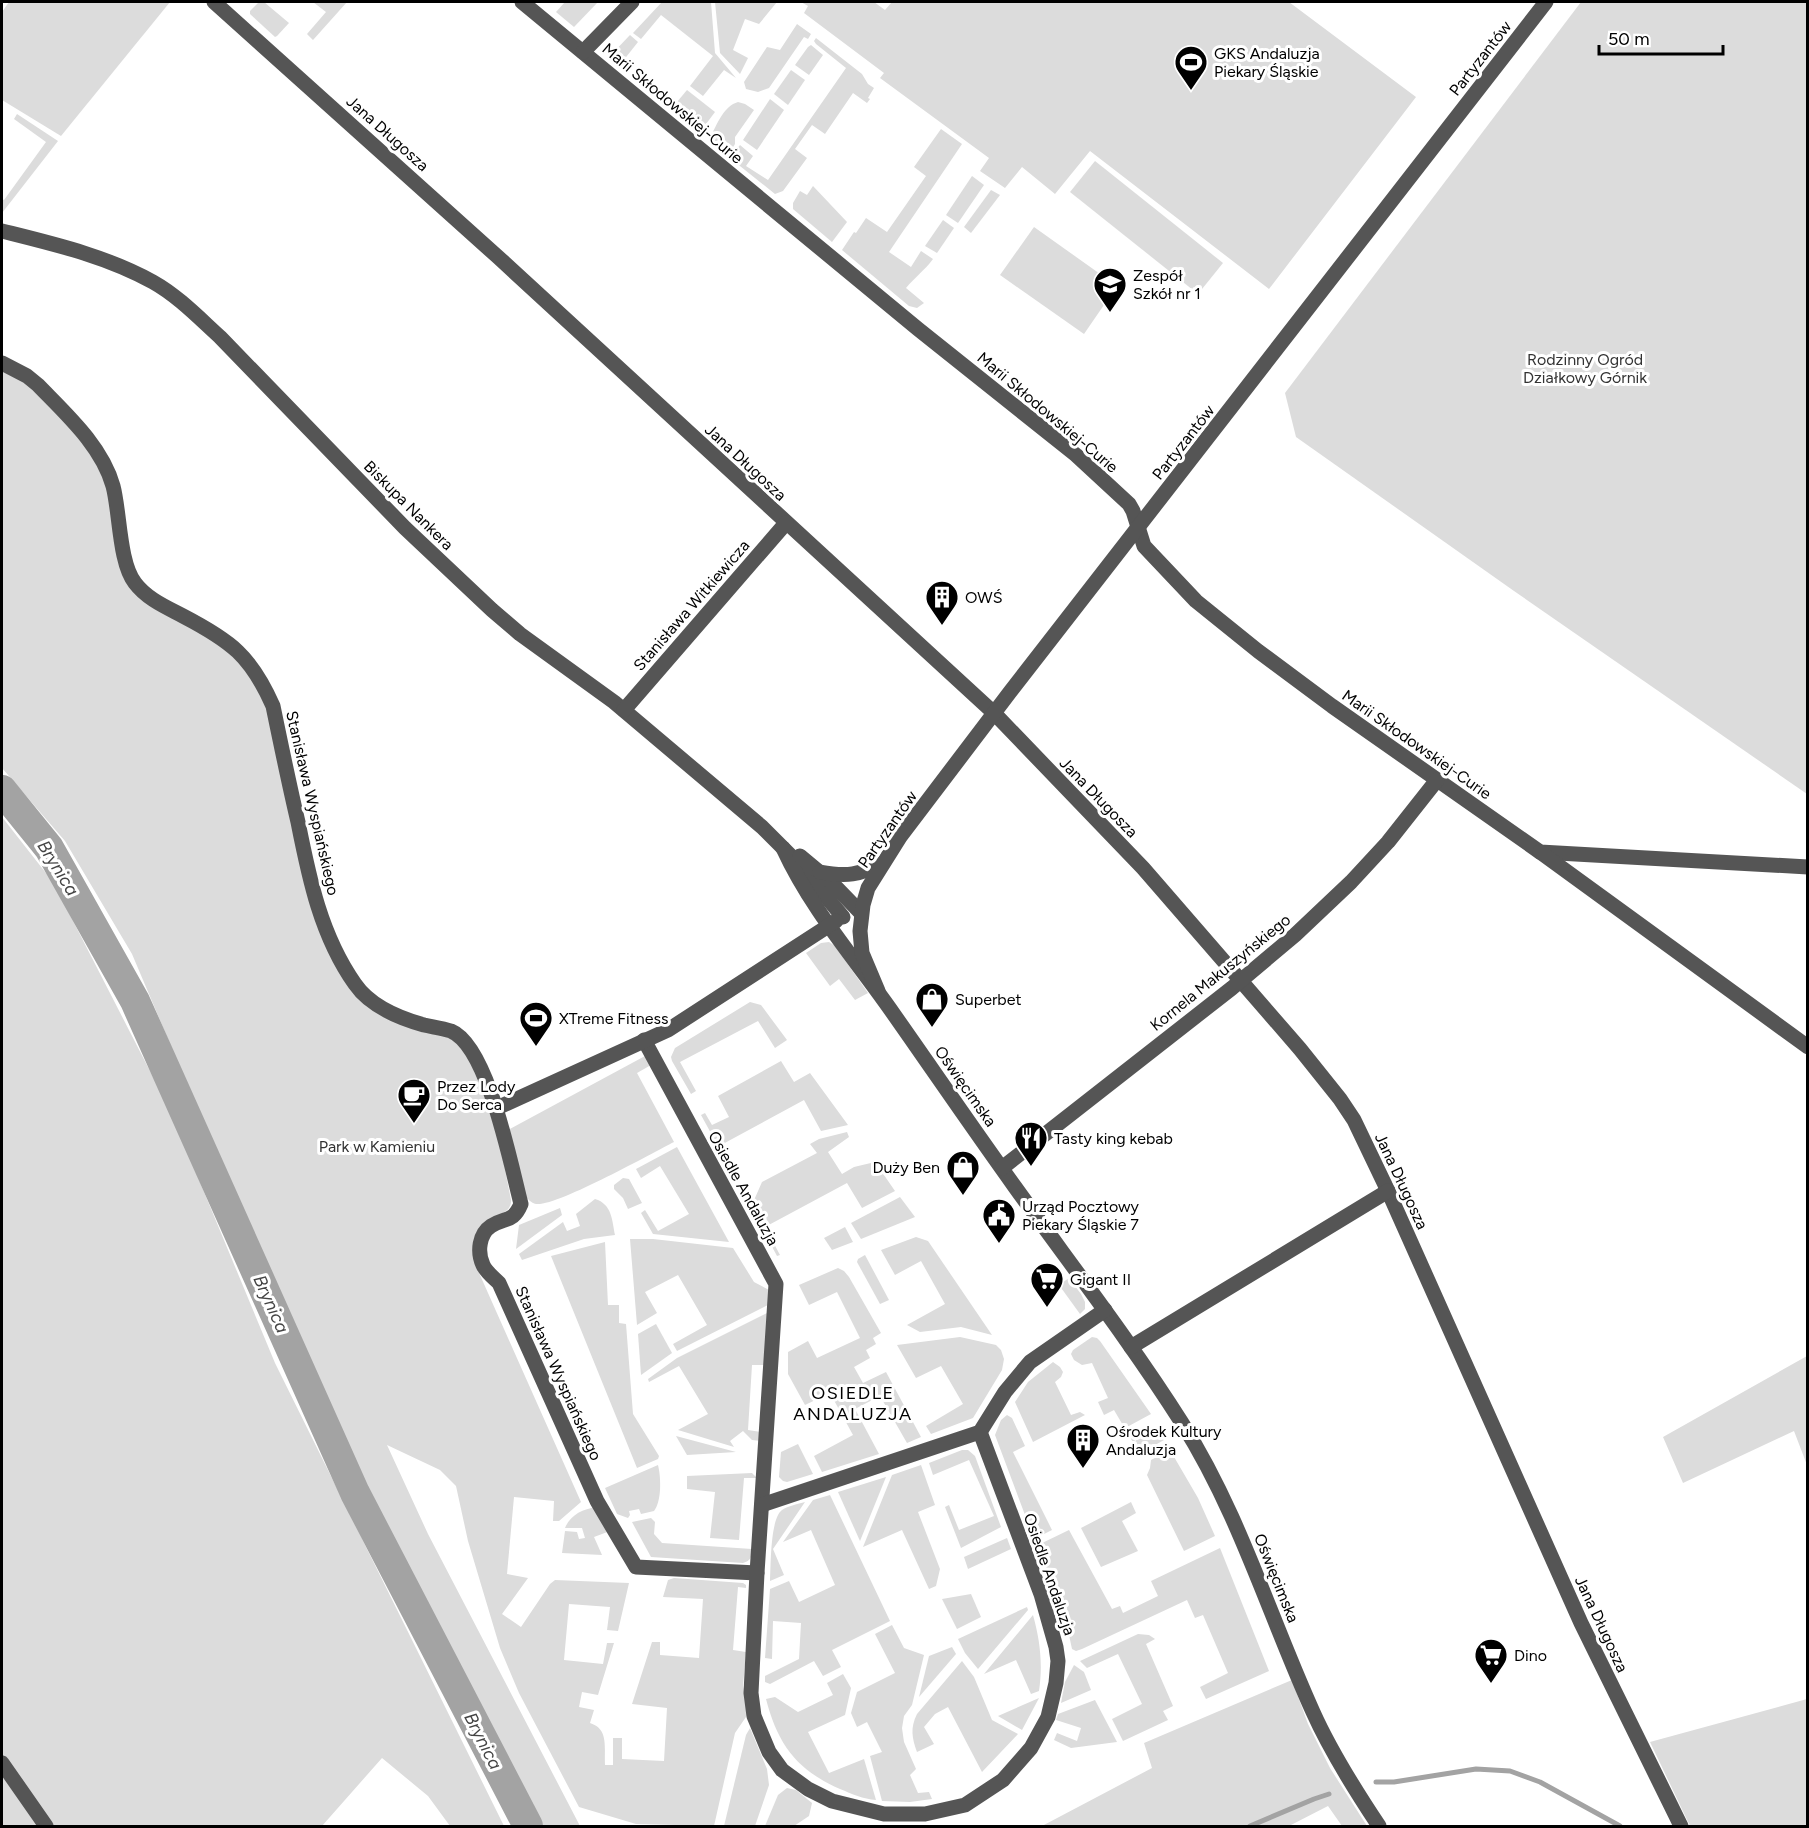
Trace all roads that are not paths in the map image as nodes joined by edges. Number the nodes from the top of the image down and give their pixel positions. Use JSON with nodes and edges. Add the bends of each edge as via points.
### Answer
{"nodes":[{"id":1,"x":214,"y":2,"type":"edge"},
{"id":2,"x":522,"y":2,"type":"edge"},
{"id":3,"x":632,"y":2,"type":"edge"},
{"id":4,"x":1546,"y":2,"type":"edge"},
{"id":5,"x":583,"y":52,"type":"junction"},
{"id":6,"x":2,"y":231,"type":"edge"},
{"id":7,"x":2,"y":363,"type":"edge"},
{"id":8,"x":786,"y":523,"type":"junction"},
{"id":9,"x":1138,"y":529,"type":"junction"},
{"id":10,"x":624,"y":710,"type":"junction"},
{"id":11,"x":994,"y":713,"type":"junction"},
{"id":12,"x":1437,"y":780,"type":"junction"},
{"id":13,"x":780,"y":845,"type":"junction"},
{"id":14,"x":1540,"y":852,"type":"junction"},
{"id":15,"x":883,"y":862,"type":"junction"},
{"id":16,"x":1808,"y":867,"type":"edge"},
{"id":17,"x":820,"y":872,"type":"junction"},
{"id":18,"x":861,"y":913,"type":"junction"},
{"id":19,"x":843,"y":916,"type":"junction"},
{"id":20,"x":828,"y":926,"type":"junction"},
{"id":21,"x":1241,"y":981,"type":"junction"},
{"id":22,"x":878,"y":991,"type":"junction"},
{"id":23,"x":644,"y":1040,"type":"junction"},
{"id":24,"x":1808,"y":1047,"type":"edge"},
{"id":25,"x":497,"y":1108,"type":"junction"},
{"id":26,"x":1002,"y":1168,"type":"junction"},
{"id":27,"x":1388,"y":1191,"type":"junction"},
{"id":28,"x":1105,"y":1310,"type":"junction"},
{"id":29,"x":1131,"y":1347,"type":"junction"},
{"id":30,"x":980,"y":1432,"type":"junction"},
{"id":31,"x":762,"y":1505,"type":"junction"},
{"id":32,"x":756,"y":1573,"type":"junction"},
{"id":33,"x":2,"y":1763,"type":"edge"},
{"id":34,"x":46,"y":1827,"type":"edge"},
{"id":35,"x":1379,"y":1827,"type":"edge"},
{"id":36,"x":1681,"y":1827,"type":"edge"}],
"edges":[{"from":1,"to":8,"type":"street","name":"Jana Długosza","via":[[482,242]]},
{"from":2,"to":5,"type":"street","name":"Marii Skłodowskiej-Curie"},
{"from":3,"to":5,"type":"street"},
{"from":4,"to":9,"type":"street","name":"Partyzantów"},
{"from":5,"to":9,"type":"street","name":"Marii Skłodowskiej-Curie","via":[[1076,455],[1129,504]]},
{"from":6,"to":10,"type":"street","name":"Biskupa Nankera","via":[[108,261],[168,292],[220,337],[405,528],[492,610]]},
{"from":7,"to":25,"type":"street","name":"Stanisława Wyspiańskiego","via":[[38,385],[100,456],[114,488],[126,565],[136,584],[156,602],[229,642],[264,685],[273,706],[313,893],[329,936],[355,985],[381,1007],[463,1038]]},
{"from":8,"to":10,"type":"street","name":"Stanisława Witkiewicza"},
{"from":8,"to":11,"type":"street","name":"Jana Długosza"},
{"from":9,"to":11,"type":"street","name":"Partyzantów"},
{"from":9,"to":12,"type":"street","name":"Marii Skłodowskiej-Curie","via":[[1144,546],[1196,601],[1276,665]]},
{"from":10,"to":13,"type":"street","name":"Biskupa Nankera"},
{"from":11,"to":15,"type":"street","name":"Partyzantów"},
{"from":11,"to":21,"type":"street","name":"Jana Długosza","via":[[1143,868]]},
{"from":12,"to":14,"type":"street","name":"Marii Skłodowskiej-Curie"},
{"from":12,"to":21,"type":"street","name":"Kornela Makuszyńskiego","via":[[1351,882]]},
{"from":13,"to":17,"type":"street","name":"Biskupa Nankera"},
{"from":13,"to":19,"type":"street","name":"Biskupa Nankera"},
{"from":13,"to":20,"type":"street","name":"Biskupa Nankera"},
{"from":14,"to":16,"type":"street"},
{"from":14,"to":24,"type":"street","name":"Marii Skłodowskiej-Curie"},
{"from":15,"to":17,"type":"street","via":[[848,876]]},
{"from":15,"to":18,"type":"street","name":"Partyzantów","via":[[868,888]]},
{"from":17,"to":18,"type":"street","name":"Biskupa Nankera"},
{"from":18,"to":19,"type":"street"},
{"from":18,"to":22,"type":"street","name":"Oświęcimska","via":[[862,953]]},
{"from":19,"to":20,"type":"street"},
{"from":20,"to":22,"type":"street","name":"Oświęcimska"},
{"from":20,"to":23,"type":"street","via":[[668,1030]]},
{"from":21,"to":26,"type":"street","name":"Kornela Makuszyńskiego"},
{"from":21,"to":27,"type":"street","name":"Jana Długosza","via":[[1340,1099]]},
{"from":22,"to":26,"type":"street","name":"Oświęcimska"},
{"from":23,"to":25,"type":"street"},
{"from":23,"to":31,"type":"street","name":"Osiedle Andaluzja","via":[[777,1284]]},
{"from":25,"to":32,"type":"street","name":"Stanisława Wyspiańskiego","via":[[521,1204],[516,1215],[492,1225],[479,1247],[484,1266],[499,1283],[597,1501],[636,1568]]},
{"from":26,"to":28,"type":"street","name":"Oświęcimska"},
{"from":27,"to":29,"type":"street"},
{"from":27,"to":36,"type":"street","name":"Jana Długosza","via":[[1581,1623]]},
{"from":28,"to":29,"type":"street","name":"Oświęcimska"},
{"from":28,"to":30,"type":"street","via":[[1030,1362]]},
{"from":29,"to":35,"type":"street","name":"Oświęcimska","via":[[1185,1427],[1222,1496],[1314,1715]]},
{"from":30,"to":31,"type":"street"},
{"from":30,"to":32,"type":"street","name":"Osiedle Andaluzja","via":[[1043,1598],[1058,1661],[1048,1717],[1031,1748],[1003,1780],[975,1799],[925,1814],[884,1814],[832,1801],[782,1770],[769,1752],[754,1716],[751,1693]]},
{"from":31,"to":32,"type":"street","name":"Osiedle Andaluzja"},
{"from":33,"to":34,"type":"street"}]}
